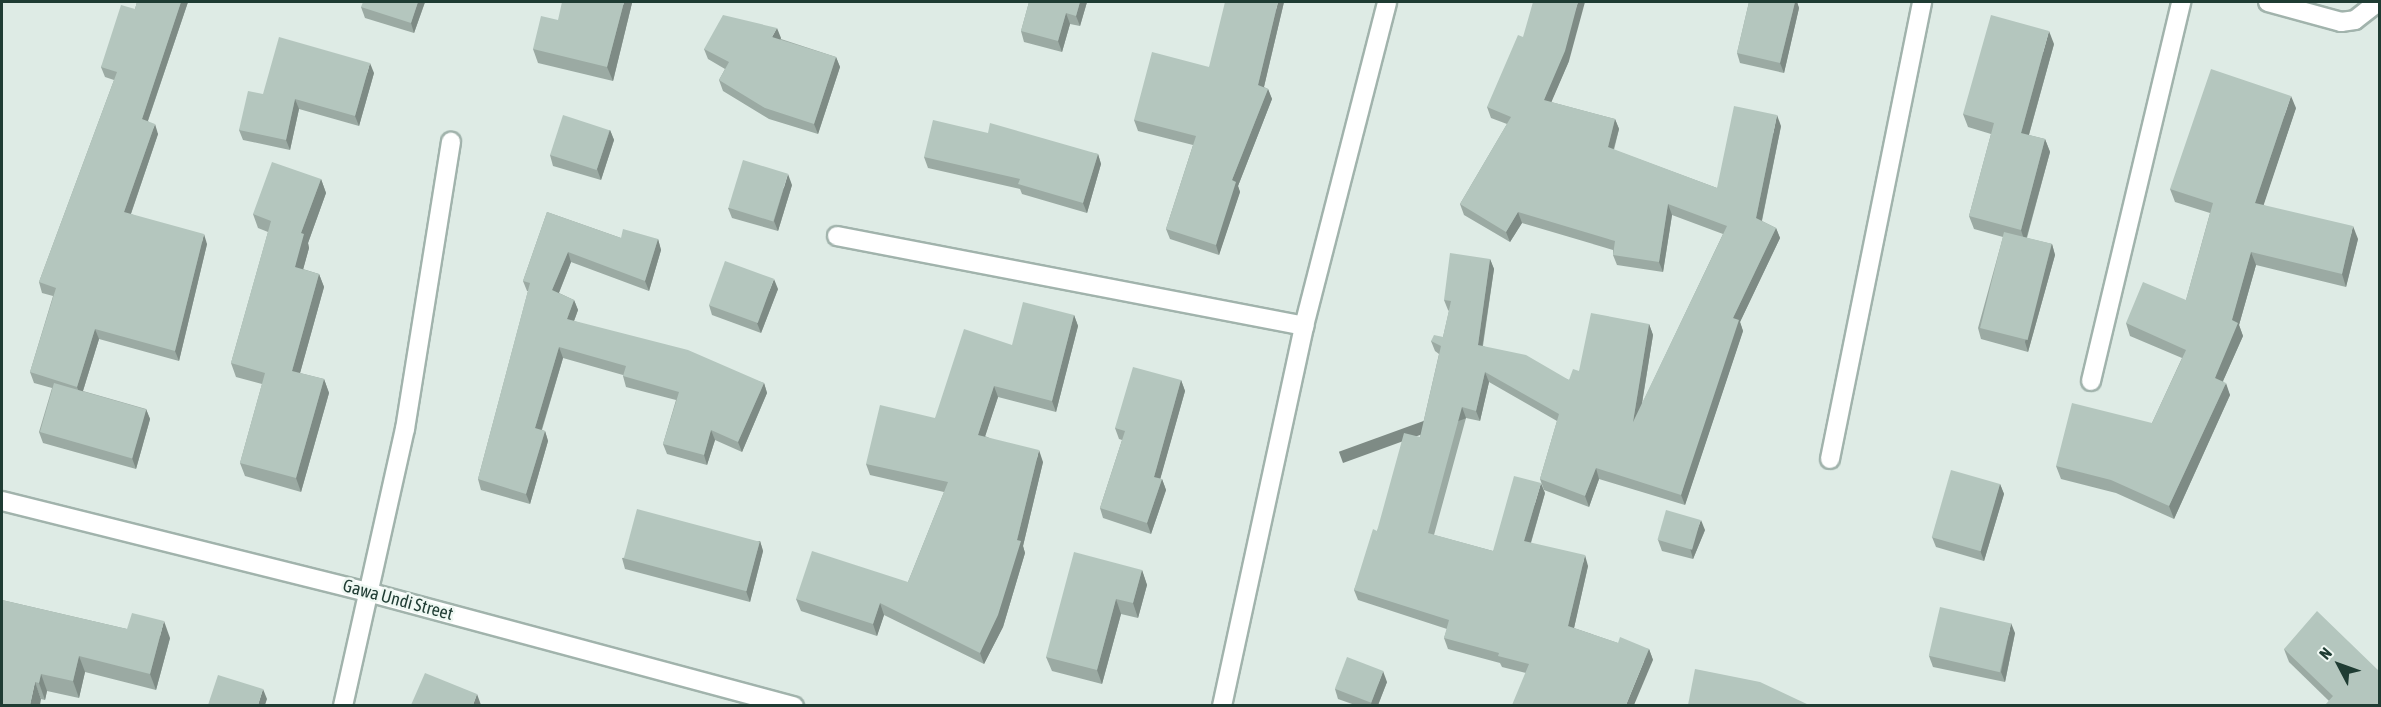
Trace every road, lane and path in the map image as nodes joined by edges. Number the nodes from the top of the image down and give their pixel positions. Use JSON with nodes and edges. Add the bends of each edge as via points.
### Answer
{"nodes":[{"id":1,"x":1387,"y":2,"type":"edge"},
{"id":2,"x":1922,"y":2,"type":"edge"},
{"id":3,"x":2181,"y":2,"type":"edge"},
{"id":4,"x":2268,"y":2,"type":"edge"},
{"id":5,"x":2376,"y":10,"type":"edge"},
{"id":6,"x":451,"y":142,"type":"dead end"},
{"id":7,"x":837,"y":236,"type":"dead end"},
{"id":8,"x":1304,"y":326,"type":"junction"},
{"id":9,"x":2091,"y":381,"type":"dead end"},
{"id":10,"x":1830,"y":459,"type":"dead end"},
{"id":11,"x":2,"y":501,"type":"edge"},
{"id":12,"x":371,"y":593,"type":"junction"},
{"id":13,"x":343,"y":705,"type":"edge"},
{"id":14,"x":794,"y":705,"type":"edge"},
{"id":15,"x":1222,"y":705,"type":"edge"}],
"edges":[{"from":1,"to":8,"type":"street"},
{"from":2,"to":10,"type":"street"},
{"from":3,"to":9,"type":"street"},
{"from":4,"to":5,"type":"street","via":[[2341,22]]},
{"from":6,"to":12,"type":"street","via":[[405,429]]},
{"from":7,"to":8,"type":"street"},
{"from":8,"to":15,"type":"street"},
{"from":11,"to":12,"type":"street","name":"Gawa Undi Street"},
{"from":12,"to":13,"type":"street"},
{"from":12,"to":14,"type":"street","name":"Gawa Undi Street"}]}
